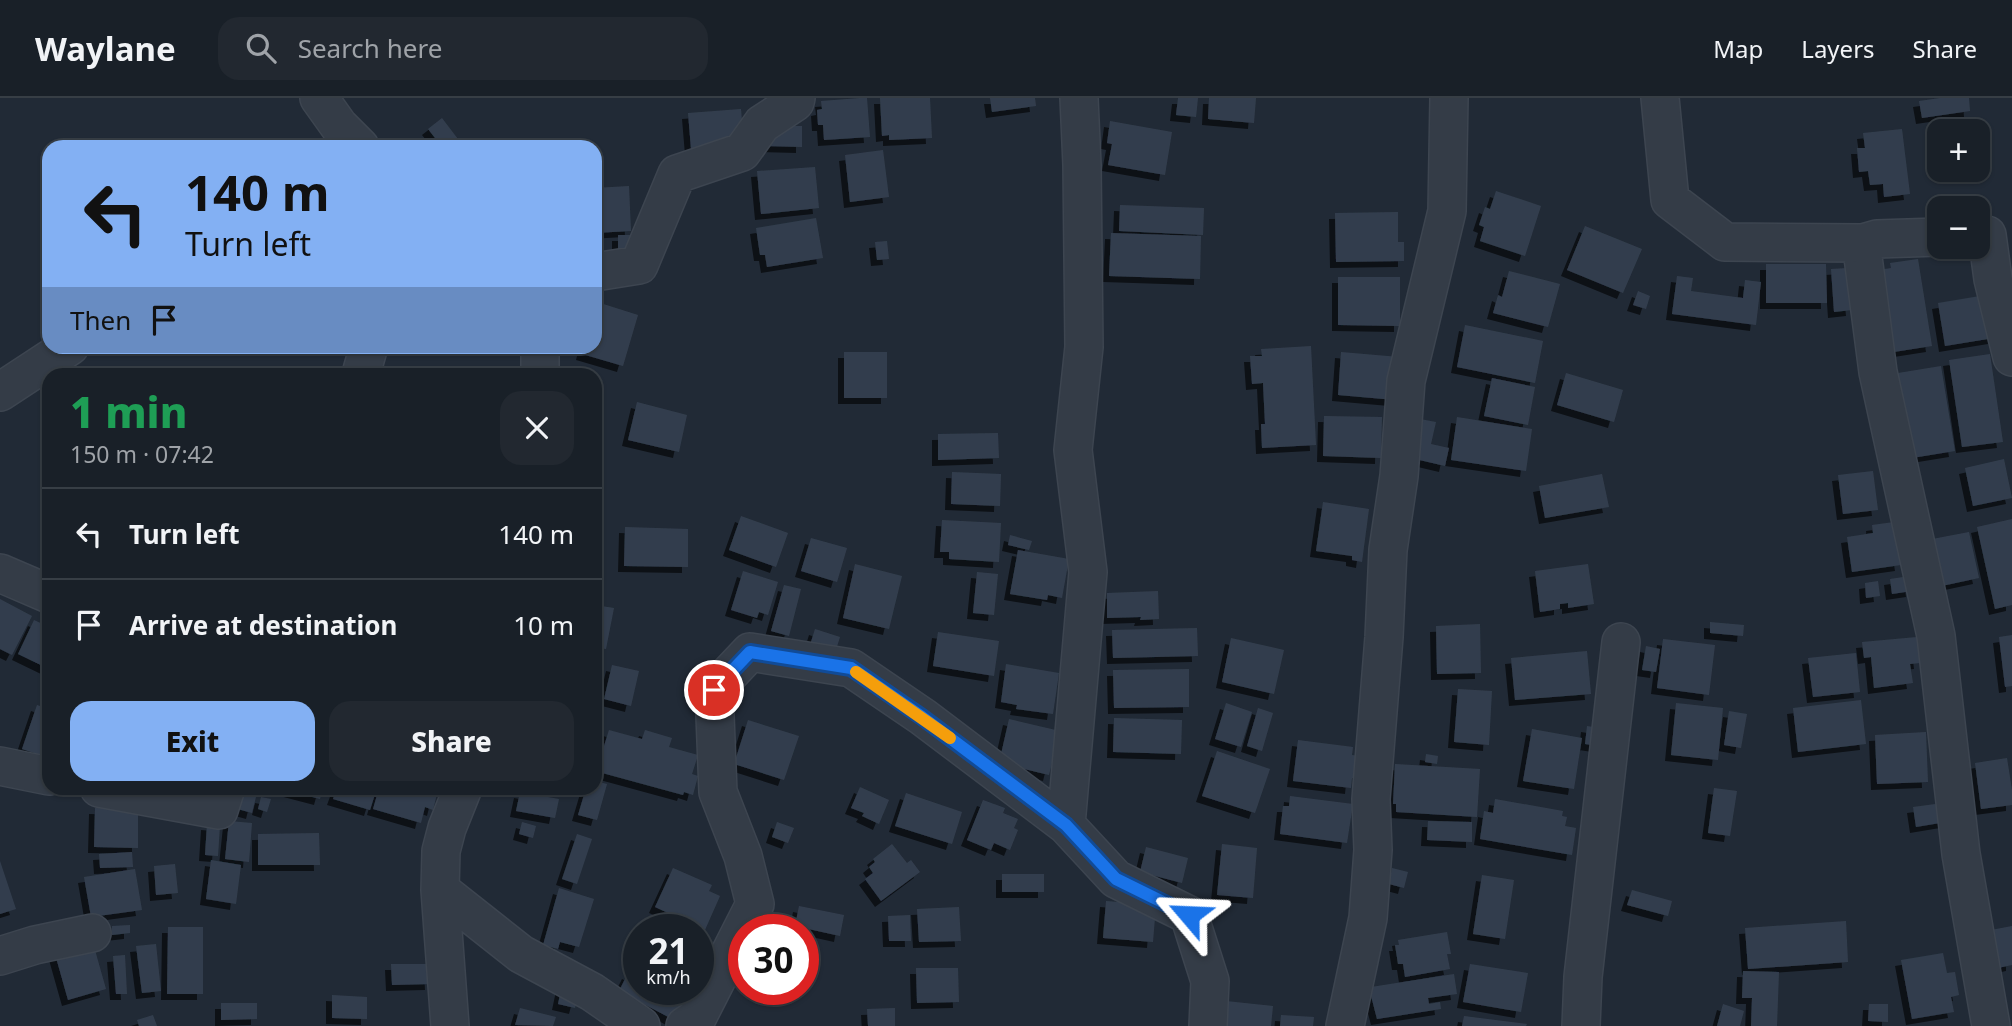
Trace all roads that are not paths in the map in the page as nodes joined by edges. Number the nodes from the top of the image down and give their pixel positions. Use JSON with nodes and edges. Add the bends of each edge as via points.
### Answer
{"nodes":[{"id":1,"x":319,"y":98,"type":"edge"},
{"id":2,"x":796,"y":98,"type":"edge"},
{"id":3,"x":1079,"y":98,"type":"edge"},
{"id":4,"x":1449,"y":98,"type":"edge"},
{"id":5,"x":1660,"y":98,"type":"edge"},
{"id":6,"x":353,"y":140,"type":"edge"},
{"id":7,"x":1992,"y":235,"type":"edge"},
{"id":8,"x":1927,"y":237,"type":"edge"},
{"id":9,"x":1863,"y":243,"type":"junction"},
{"id":10,"x":602,"y":271,"type":"edge"},
{"id":11,"x":58,"y":354,"type":"edge"},
{"id":12,"x":2012,"y":358,"type":"edge"},
{"id":13,"x":0,"y":392,"type":"edge"},
{"id":14,"x":0,"y":573,"type":"edge"},
{"id":15,"x":42,"y":591,"type":"edge"},
{"id":16,"x":1621,"y":642,"type":"dead end"},
{"id":17,"x":0,"y":766,"type":"edge"},
{"id":18,"x":42,"y":775,"type":"edge"},
{"id":19,"x":137,"y":795,"type":"edge"},
{"id":20,"x":224,"y":795,"type":"edge"},
{"id":21,"x":460,"y":795,"type":"edge"},
{"id":22,"x":1066,"y":825,"type":"junction"},
{"id":23,"x":440,"y":890,"type":"junction"},
{"id":24,"x":92,"y":933,"type":"dead end"},
{"id":25,"x":0,"y":956,"type":"edge"},
{"id":26,"x":450,"y":1026,"type":"edge"},
{"id":27,"x":641,"y":1026,"type":"edge"},
{"id":28,"x":685,"y":1026,"type":"edge"},
{"id":29,"x":1208,"y":1026,"type":"edge"},
{"id":30,"x":1345,"y":1026,"type":"edge"},
{"id":31,"x":1581,"y":1026,"type":"edge"},
{"id":32,"x":1992,"y":1026,"type":"edge"}],
"edges":[{"from":1,"to":6,"type":"street"},
{"from":2,"to":10,"type":"street","via":[[762,124],[742,152],[677,174],[639,265]]},
{"from":3,"to":22,"type":"street","via":[[1084,347],[1073,450],[1088,572]]},
{"from":4,"to":30,"type":"street","via":[[1447,211],[1406,381],[1388,550],[1368,918]]},
{"from":5,"to":9,"type":"street","via":[[1670,200],[1725,242]]},
{"from":7,"to":12,"type":"street","via":[[1993,279]]},
{"from":8,"to":9,"type":"street"},
{"from":9,"to":32,"type":"street","via":[[1878,372],[1936,636],[1961,854]]},
{"from":11,"to":13,"type":"street"},
{"from":14,"to":15,"type":"street"},
{"from":16,"to":31,"type":"street"},
{"from":17,"to":18,"type":"street"},
{"from":19,"to":20,"type":"street","via":[[219,810]]},
{"from":21,"to":23,"type":"street","via":[[442,851]]},
{"from":22,"to":28,"type":"street","via":[[851,668],[750,652],[714,690],[718,792],[743,856],[755,904],[697,1018]]},
{"from":22,"to":29,"type":"street","via":[[1116,879],[1189,915],[1210,981]]},
{"from":23,"to":26,"type":"street"},
{"from":23,"to":27,"type":"street","via":[[522,954],[593,992]]},
{"from":24,"to":25,"type":"street"}]}
